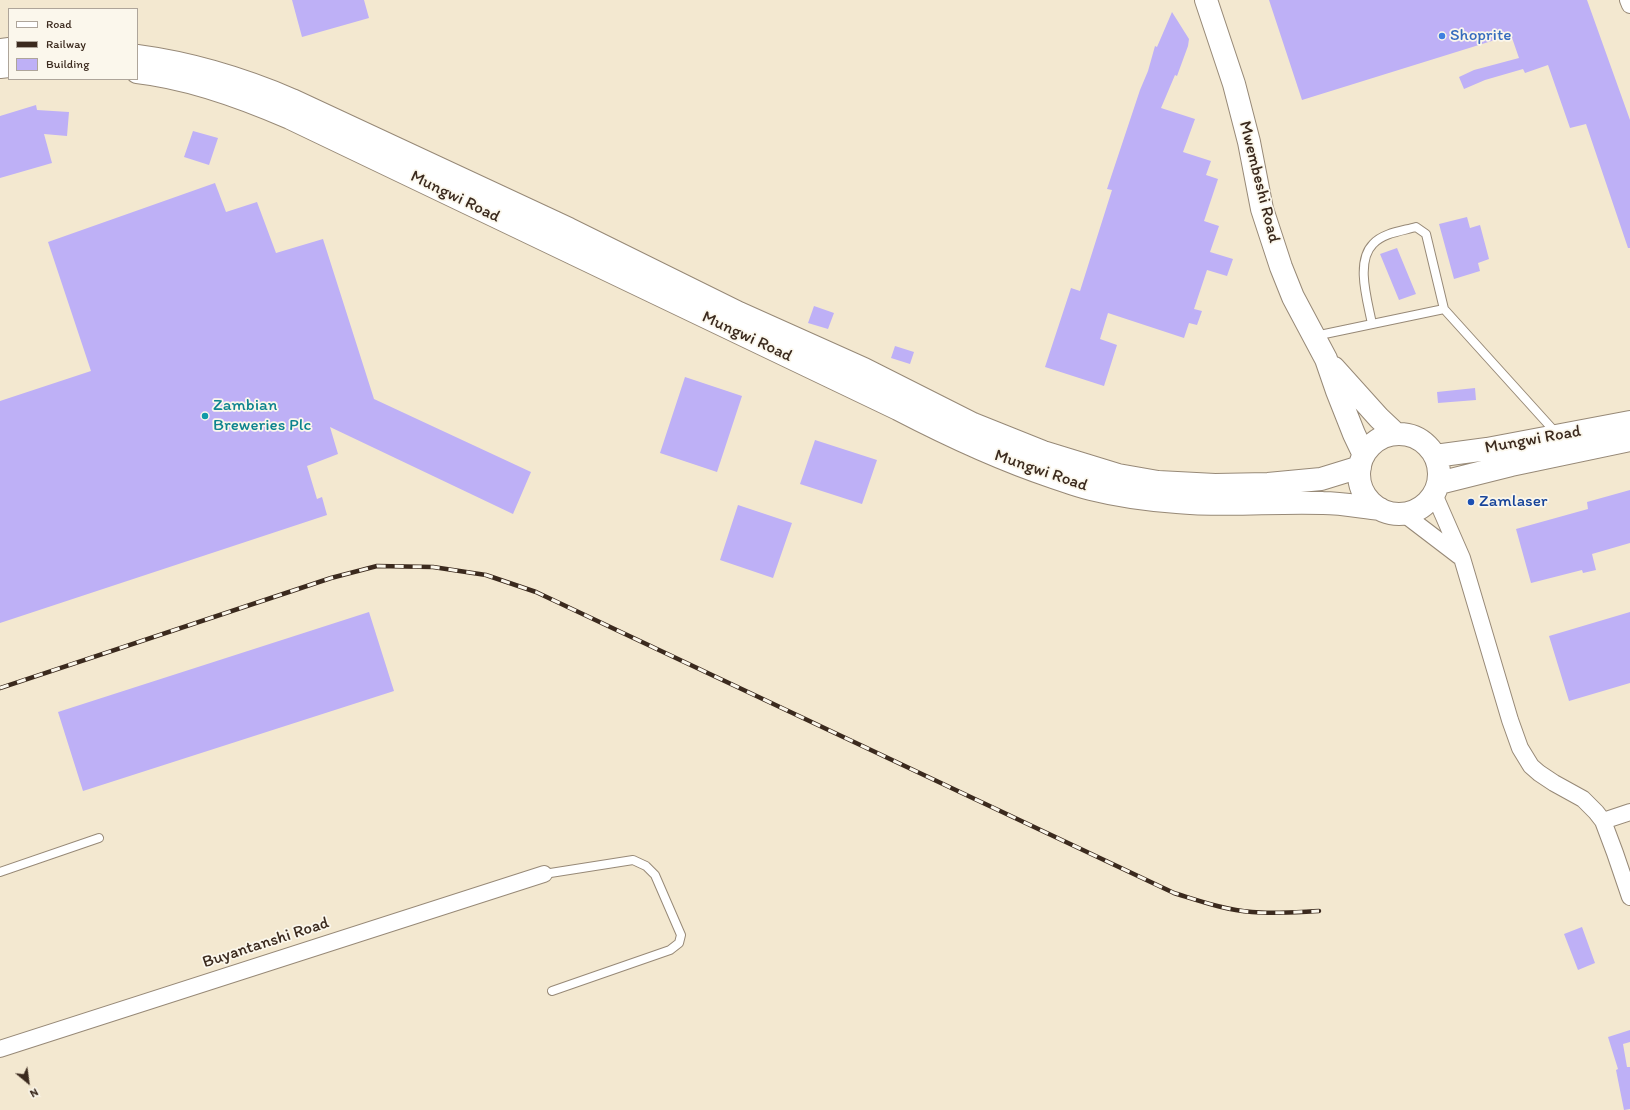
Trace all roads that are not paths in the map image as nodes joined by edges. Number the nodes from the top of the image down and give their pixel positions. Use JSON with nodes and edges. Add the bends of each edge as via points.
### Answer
{"nodes":[{"id":1,"x":1206,"y":0,"type":"edge"},
{"id":2,"x":1628,"y":0,"type":"edge"},
{"id":3,"x":1630,"y":5,"type":"edge"},
{"id":4,"x":138,"y":56,"type":"edge"},
{"id":5,"x":138,"y":72,"type":"edge"},
{"id":6,"x":1444,"y":310,"type":"junction"},
{"id":7,"x":734,"y":321,"type":"junction"},
{"id":8,"x":1372,"y":324,"type":"junction"},
{"id":9,"x":1314,"y":336,"type":"junction"},
{"id":10,"x":1326,"y":359,"type":"junction"},
{"id":11,"x":1630,"y":422,"type":"edge"},
{"id":12,"x":1396,"y":434,"type":"junction"},
{"id":13,"x":1559,"y":436,"type":"junction"},
{"id":14,"x":1630,"y":440,"type":"edge"},
{"id":15,"x":1435,"y":456,"type":"junction"},
{"id":16,"x":1362,"y":461,"type":"junction"},
{"id":17,"x":1436,"y":489,"type":"junction"},
{"id":18,"x":1380,"y":509,"type":"junction"},
{"id":19,"x":1404,"y":514,"type":"junction"},
{"id":20,"x":1462,"y":558,"type":"junction"},
{"id":21,"x":1630,"y":812,"type":"edge"},
{"id":22,"x":1602,"y":821,"type":"junction"},
{"id":23,"x":99,"y":838,"type":"dead end"},
{"id":24,"x":0,"y":872,"type":"edge"},
{"id":25,"x":544,"y":874,"type":"joint"},
{"id":26,"x":1630,"y":897,"type":"edge"},
{"id":27,"x":552,"y":991,"type":"dead end"},
{"id":28,"x":0,"y":1049,"type":"edge"}],
"edges":[{"from":1,"to":9,"type":"main road","name":"Mwembeshi Road","via":[[1236,91],[1262,209],[1283,273]]},
{"from":2,"to":3,"type":"street"},
{"from":4,"to":7,"type":"main road","name":"Mungwi Road","via":[[224,75],[268,90],[569,229]]},
{"from":5,"to":7,"type":"main road","name":"Mungwi Road","via":[[216,89],[256,103]]},
{"from":6,"to":8,"type":"lane"},
{"from":6,"to":8,"type":"lane","via":[[1426,234],[1416,227],[1388,235],[1373,243],[1369,250],[1363,270]]},
{"from":6,"to":13,"type":"lane"},
{"from":7,"to":16,"type":"main road","name":"Mungwi Road","via":[[864,369],[1005,438],[1118,475],[1158,482],[1268,484],[1321,479]]},
{"from":7,"to":18,"type":"main road","name":"Mungwi Road","via":[[950,436],[995,456],[1090,489],[1178,503],[1321,503]]},
{"from":8,"to":9,"type":"lane"},
{"from":9,"to":10,"type":"main road","name":"Mwembeshi Road"},
{"from":10,"to":12,"type":"main road"},
{"from":10,"to":16,"type":"main road"},
{"from":11,"to":13,"type":"main road","name":"Mungwi Road"},
{"from":12,"to":15,"type":"main road","via":[[1419,439]]},
{"from":12,"to":16,"type":"main road","via":[[1386,436],[1370,447]]},
{"from":13,"to":15,"type":"main road","name":"Mungwi Road"},
{"from":14,"to":17,"type":"main road","name":"Mungwi Road","via":[[1511,465]]},
{"from":15,"to":17,"type":"main road","via":[[1440,474]]},
{"from":16,"to":18,"type":"main road","via":[[1359,477],[1361,487],[1372,504]]},
{"from":17,"to":19,"type":"main road","via":[[1427,504]]},
{"from":17,"to":20,"type":"street"},
{"from":18,"to":19,"type":"main road"},
{"from":19,"to":20,"type":"street"},
{"from":20,"to":22,"type":"street","via":[[1520,748],[1531,766],[1583,800]]},
{"from":21,"to":22,"type":"street"},
{"from":22,"to":26,"type":"street"},
{"from":23,"to":24,"type":"lane"},
{"from":25,"to":27,"type":"lane","via":[[633,860],[646,866],[655,875],[680,935],[679,943],[670,950]]},
{"from":25,"to":28,"type":"street","name":"Buyantanshi Road"}]}
